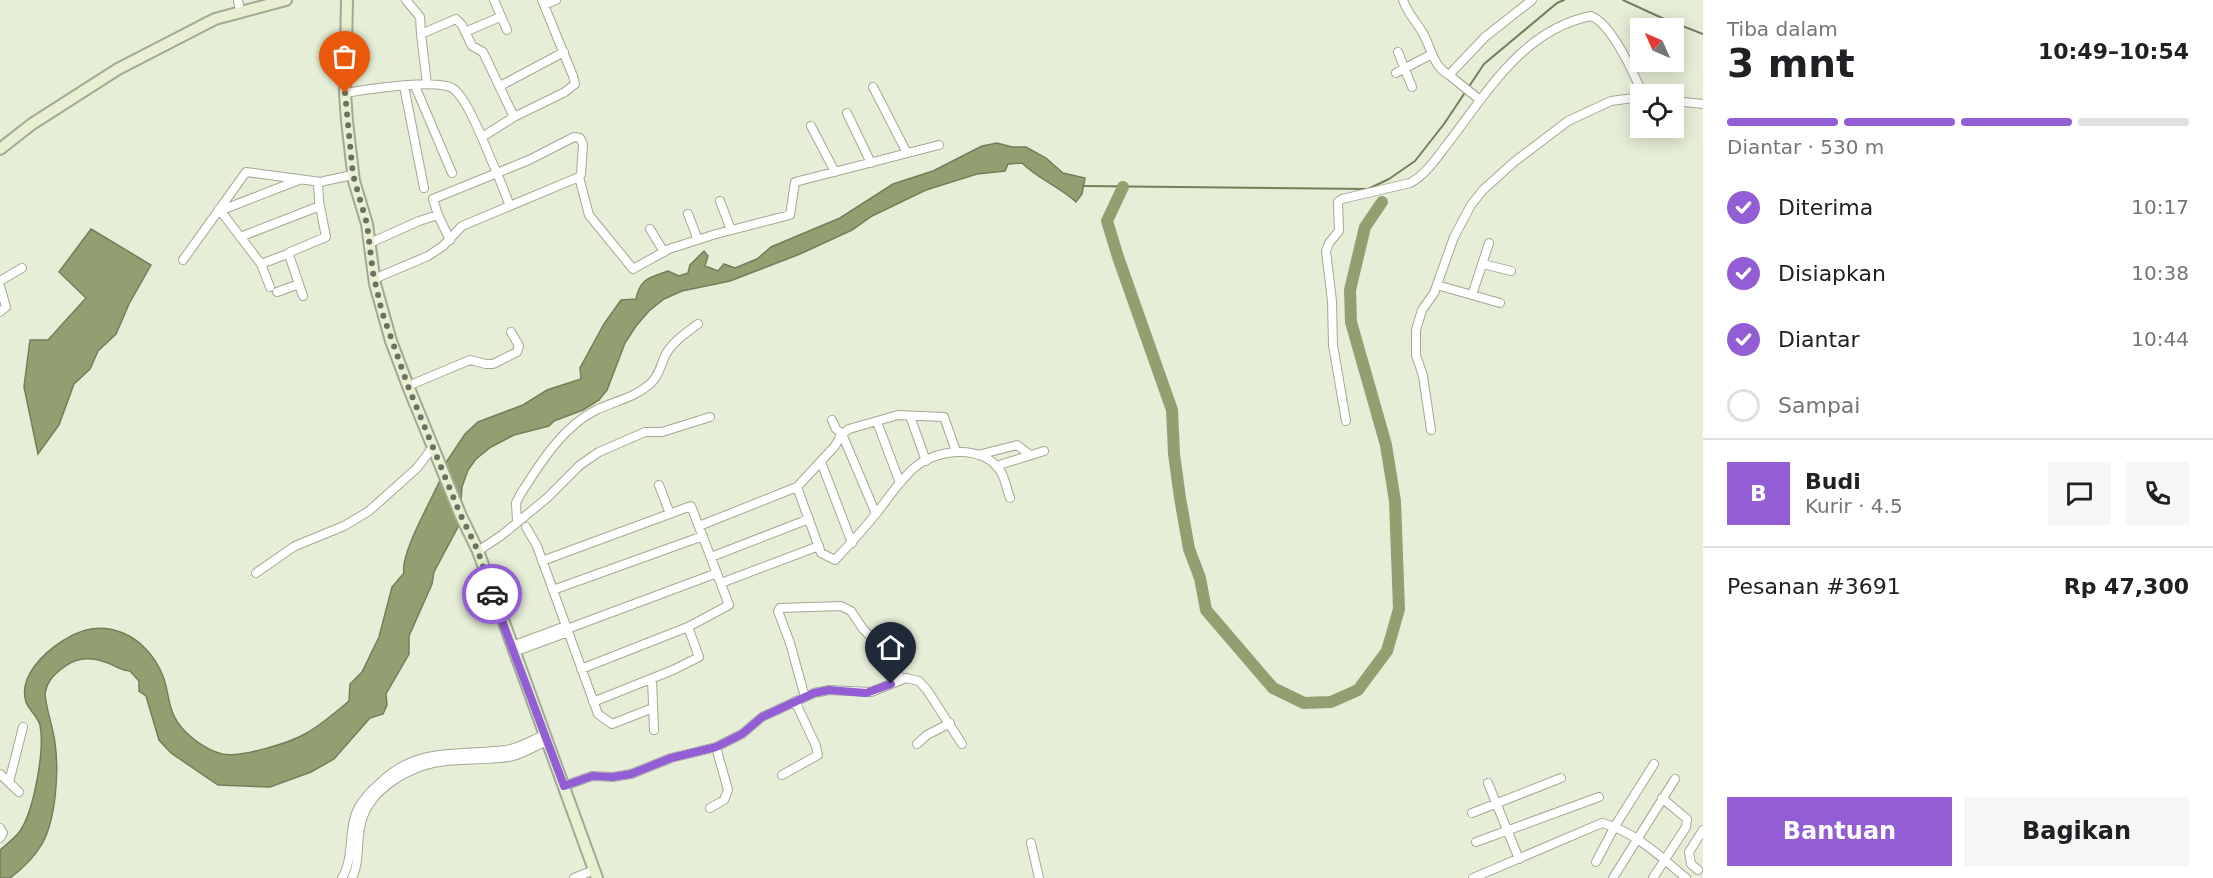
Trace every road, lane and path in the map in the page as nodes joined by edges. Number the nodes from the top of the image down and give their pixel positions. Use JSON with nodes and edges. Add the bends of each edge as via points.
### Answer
{"nodes":[{"id":1,"x":286,"y":0,"type":"edge"},
{"id":2,"x":347,"y":0,"type":"edge"},
{"id":3,"x":406,"y":0,"type":"edge"},
{"id":4,"x":494,"y":0,"type":"edge"},
{"id":5,"x":556,"y":0,"type":"edge"},
{"id":6,"x":1403,"y":0,"type":"edge"},
{"id":7,"x":1532,"y":0,"type":"edge"},
{"id":8,"x":543,"y":2,"type":"edge"},
{"id":9,"x":239,"y":6,"type":"edge"},
{"id":10,"x":500,"y":17,"type":"junction"},
{"id":11,"x":507,"y":30,"type":"dead end"},
{"id":12,"x":465,"y":32,"type":"junction"},
{"id":13,"x":421,"y":34,"type":"junction"},
{"id":14,"x":564,"y":52,"type":"junction"},
{"id":15,"x":1398,"y":52,"type":"dead end"},
{"id":16,"x":1432,"y":54,"type":"junction"},
{"id":17,"x":1405,"y":68,"type":"junction"},
{"id":18,"x":1396,"y":73,"type":"dead end"},
{"id":19,"x":1451,"y":77,"type":"junction"},
{"id":20,"x":427,"y":84,"type":"junction"},
{"id":21,"x":1636,"y":84,"type":"edge"},
{"id":22,"x":404,"y":86,"type":"junction"},
{"id":23,"x":415,"y":86,"type":"junction"},
{"id":24,"x":500,"y":86,"type":"junction"},
{"id":25,"x":873,"y":87,"type":"dead end"},
{"id":26,"x":1412,"y":87,"type":"dead end"},
{"id":27,"x":345,"y":93,"type":"junction"},
{"id":28,"x":1477,"y":98,"type":"junction"},
{"id":29,"x":1630,"y":98,"type":"edge"},
{"id":30,"x":1684,"y":102,"type":"edge"},
{"id":31,"x":1703,"y":105,"type":"edge"},
{"id":32,"x":847,"y":113,"type":"dead end"},
{"id":33,"x":514,"y":117,"type":"junction"},
{"id":34,"x":811,"y":126,"type":"dead end"},
{"id":35,"x":482,"y":137,"type":"junction"},
{"id":36,"x":939,"y":145,"type":"dead end"},
{"id":37,"x":0,"y":148,"type":"edge"},
{"id":38,"x":907,"y":153,"type":"junction"},
{"id":39,"x":871,"y":163,"type":"junction"},
{"id":40,"x":835,"y":172,"type":"junction"},
{"id":41,"x":452,"y":173,"type":"dead end"},
{"id":42,"x":497,"y":173,"type":"junction"},
{"id":43,"x":353,"y":175,"type":"junction"},
{"id":44,"x":579,"y":177,"type":"junction"},
{"id":45,"x":301,"y":179,"type":"junction"},
{"id":46,"x":321,"y":182,"type":"junction"},
{"id":47,"x":424,"y":188,"type":"dead end"},
{"id":48,"x":720,"y":201,"type":"dead end"},
{"id":49,"x":320,"y":206,"type":"junction"},
{"id":50,"x":510,"y":206,"type":"junction"},
{"id":51,"x":219,"y":208,"type":"junction"},
{"id":52,"x":688,"y":214,"type":"dead end"},
{"id":53,"x":438,"y":215,"type":"junction"},
{"id":54,"x":650,"y":229,"type":"dead end"},
{"id":55,"x":731,"y":230,"type":"junction"},
{"id":56,"x":240,"y":237,"type":"junction"},
{"id":57,"x":450,"y":240,"type":"junction"},
{"id":58,"x":698,"y":240,"type":"junction"},
{"id":59,"x":370,"y":243,"type":"junction"},
{"id":60,"x":1489,"y":243,"type":"dead end"},
{"id":61,"x":664,"y":252,"type":"junction"},
{"id":62,"x":290,"y":253,"type":"junction"},
{"id":63,"x":183,"y":260,"type":"dead end"},
{"id":64,"x":261,"y":264,"type":"junction"},
{"id":65,"x":1483,"y":264,"type":"junction"},
{"id":66,"x":22,"y":268,"type":"dead end"},
{"id":67,"x":1511,"y":271,"type":"dead end"},
{"id":68,"x":374,"y":279,"type":"junction"},
{"id":69,"x":0,"y":281,"type":"edge"},
{"id":70,"x":299,"y":284,"type":"junction"},
{"id":71,"x":1437,"y":285,"type":"junction"},
{"id":72,"x":0,"y":286,"type":"edge"},
{"id":73,"x":1472,"y":295,"type":"junction"},
{"id":74,"x":303,"y":296,"type":"dead end"},
{"id":75,"x":1500,"y":303,"type":"dead end"},
{"id":76,"x":0,"y":312,"type":"edge"},
{"id":77,"x":698,"y":324,"type":"dead end"},
{"id":78,"x":511,"y":332,"type":"dead end"},
{"id":79,"x":408,"y":386,"type":"junction"},
{"id":80,"x":910,"y":416,"type":"junction"},
{"id":81,"x":710,"y":417,"type":"dead end"},
{"id":82,"x":832,"y":420,"type":"dead end"},
{"id":83,"x":1346,"y":421,"type":"dead end"},
{"id":84,"x":877,"y":422,"type":"junction"},
{"id":85,"x":1431,"y":430,"type":"dead end"},
{"id":86,"x":842,"y":434,"type":"junction"},
{"id":87,"x":433,"y":447,"type":"junction"},
{"id":88,"x":956,"y":451,"type":"junction"},
{"id":89,"x":1044,"y":451,"type":"dead end"},
{"id":90,"x":978,"y":455,"type":"junction"},
{"id":91,"x":1030,"y":455,"type":"junction"},
{"id":92,"x":926,"y":461,"type":"junction"},
{"id":93,"x":821,"y":462,"type":"junction"},
{"id":94,"x":996,"y":466,"type":"junction"},
{"id":95,"x":900,"y":483,"type":"junction"},
{"id":96,"x":659,"y":485,"type":"dead end"},
{"id":97,"x":797,"y":487,"type":"junction"},
{"id":98,"x":1010,"y":498,"type":"dead end"},
{"id":99,"x":670,"y":514,"type":"junction"},
{"id":100,"x":876,"y":514,"type":"junction"},
{"id":101,"x":809,"y":519,"type":"junction"},
{"id":102,"x":517,"y":522,"type":"junction"},
{"id":103,"x":699,"y":526,"type":"junction"},
{"id":104,"x":526,"y":527,"type":"dead end"},
{"id":105,"x":703,"y":536,"type":"junction"},
{"id":106,"x":852,"y":543,"type":"junction"},
{"id":107,"x":819,"y":546,"type":"junction"},
{"id":108,"x":478,"y":551,"type":"junction"},
{"id":109,"x":711,"y":557,"type":"junction"},
{"id":110,"x":542,"y":561,"type":"junction"},
{"id":111,"x":256,"y":573,"type":"dead end"},
{"id":112,"x":717,"y":573,"type":"junction"},
{"id":113,"x":721,"y":583,"type":"junction"},
{"id":114,"x":553,"y":590,"type":"junction"},
{"id":115,"x":688,"y":627,"type":"junction"},
{"id":116,"x":567,"y":629,"type":"junction"},
{"id":117,"x":513,"y":649,"type":"junction"},
{"id":118,"x":581,"y":669,"type":"junction"},
{"id":119,"x":652,"y":679,"type":"junction"},
{"id":120,"x":901,"y":679,"type":"junction"},
{"id":121,"x":805,"y":697,"type":"junction"},
{"id":122,"x":795,"y":701,"type":"junction"},
{"id":123,"x":593,"y":702,"type":"junction"},
{"id":124,"x":653,"y":708,"type":"junction"},
{"id":125,"x":950,"y":723,"type":"junction"},
{"id":126,"x":23,"y":727,"type":"dead end"},
{"id":127,"x":654,"y":730,"type":"dead end"},
{"id":128,"x":546,"y":738,"type":"junction"},
{"id":129,"x":917,"y":744,"type":"dead end"},
{"id":130,"x":962,"y":744,"type":"dead end"},
{"id":131,"x":716,"y":747,"type":"junction"},
{"id":132,"x":1654,"y":764,"type":"dead end"},
{"id":133,"x":0,"y":774,"type":"edge"},
{"id":134,"x":783,"y":775,"type":"dead end"},
{"id":135,"x":1561,"y":778,"type":"dead end"},
{"id":136,"x":1675,"y":779,"type":"dead end"},
{"id":137,"x":9,"y":782,"type":"junction"},
{"id":138,"x":1488,"y":783,"type":"dead end"},
{"id":139,"x":564,"y":786,"type":"junction"},
{"id":140,"x":20,"y":792,"type":"dead end"},
{"id":141,"x":1599,"y":797,"type":"dead end"},
{"id":142,"x":1662,"y":798,"type":"junction"},
{"id":143,"x":1495,"y":804,"type":"junction"},
{"id":144,"x":710,"y":808,"type":"dead end"},
{"id":145,"x":1472,"y":813,"type":"dead end"},
{"id":146,"x":1614,"y":826,"type":"junction"},
{"id":147,"x":0,"y":828,"type":"edge"},
{"id":148,"x":1703,"y":830,"type":"edge"},
{"id":149,"x":1507,"y":831,"type":"junction"},
{"id":150,"x":0,"y":838,"type":"edge"},
{"id":151,"x":1637,"y":839,"type":"junction"},
{"id":152,"x":1476,"y":842,"type":"dead end"},
{"id":153,"x":1031,"y":843,"type":"dead end"},
{"id":154,"x":1519,"y":859,"type":"junction"},
{"id":155,"x":1664,"y":860,"type":"junction"},
{"id":156,"x":1596,"y":862,"type":"dead end"},
{"id":157,"x":1700,"y":868,"type":"edge"},
{"id":158,"x":596,"y":874,"type":"edge"},
{"id":159,"x":342,"y":878,"type":"edge"},
{"id":160,"x":352,"y":878,"type":"edge"},
{"id":161,"x":574,"y":878,"type":"edge"},
{"id":162,"x":1039,"y":878,"type":"edge"},
{"id":163,"x":1473,"y":878,"type":"edge"},
{"id":164,"x":1613,"y":878,"type":"edge"},
{"id":165,"x":1653,"y":878,"type":"edge"},
{"id":166,"x":1686,"y":878,"type":"edge"}],
"edges":[{"from":1,"to":9,"type":"street"},
{"from":2,"to":27,"type":"street"},
{"from":3,"to":13,"type":"street","via":[[420,17]]},
{"from":4,"to":10,"type":"street"},
{"from":5,"to":8,"type":"street"},
{"from":6,"to":16,"type":"street"},
{"from":7,"to":19,"type":"street","via":[[1485,37]]},
{"from":8,"to":14,"type":"street"},
{"from":9,"to":37,"type":"street","via":[[101,78]]},
{"from":10,"to":11,"type":"street"},
{"from":10,"to":12,"type":"street"},
{"from":12,"to":13,"type":"street","via":[[456,19]]},
{"from":12,"to":24,"type":"street","via":[[472,46],[483,52]]},
{"from":13,"to":20,"type":"street"},
{"from":14,"to":24,"type":"street"},
{"from":14,"to":33,"type":"street","via":[[573,87]]},
{"from":15,"to":17,"type":"street"},
{"from":16,"to":17,"type":"street"},
{"from":16,"to":19,"type":"street"},
{"from":17,"to":18,"type":"street"},
{"from":17,"to":26,"type":"street"},
{"from":19,"to":28,"type":"street"},
{"from":20,"to":23,"type":"street"},
{"from":20,"to":35,"type":"street","via":[[455,90]]},
{"from":21,"to":28,"type":"street","via":[[1627,59],[1601,22],[1591,16],[1566,22],[1526,48]]},
{"from":22,"to":23,"type":"street"},
{"from":22,"to":27,"type":"street"},
{"from":22,"to":47,"type":"street"},
{"from":23,"to":41,"type":"street"},
{"from":24,"to":33,"type":"street"},
{"from":25,"to":38,"type":"street"},
{"from":27,"to":43,"type":"street"},
{"from":28,"to":83,"type":"street","via":[[1439,154],[1414,181],[1338,202],[1339,231],[1326,251],[1333,345]]},
{"from":29,"to":71,"type":"street","via":[[1611,101],[1568,121],[1483,190],[1454,237]]},
{"from":30,"to":31,"type":"street"},
{"from":32,"to":39,"type":"street"},
{"from":33,"to":35,"type":"street"},
{"from":34,"to":40,"type":"street"},
{"from":35,"to":42,"type":"street"},
{"from":36,"to":38,"type":"street"},
{"from":38,"to":39,"type":"street"},
{"from":39,"to":40,"type":"street"},
{"from":40,"to":55,"type":"street","via":[[795,182],[790,215]]},
{"from":42,"to":44,"type":"street","via":[[577,136],[583,144]]},
{"from":42,"to":50,"type":"street"},
{"from":42,"to":53,"type":"street","via":[[433,199]]},
{"from":43,"to":46,"type":"street"},
{"from":43,"to":59,"type":"street"},
{"from":44,"to":50,"type":"street"},
{"from":44,"to":61,"type":"street","via":[[590,215],[633,269]]},
{"from":45,"to":46,"type":"street"},
{"from":45,"to":51,"type":"street"},
{"from":45,"to":51,"type":"street","via":[[246,172]]},
{"from":46,"to":49,"type":"street","via":[[317,185]]},
{"from":48,"to":55,"type":"street"},
{"from":49,"to":56,"type":"street"},
{"from":49,"to":62,"type":"street","via":[[326,237]]},
{"from":50,"to":57,"type":"street","via":[[462,226]]},
{"from":51,"to":56,"type":"street"},
{"from":51,"to":63,"type":"street"},
{"from":52,"to":58,"type":"street"},
{"from":53,"to":57,"type":"street"},
{"from":53,"to":59,"type":"street"},
{"from":54,"to":61,"type":"street"},
{"from":55,"to":58,"type":"street"},
{"from":56,"to":64,"type":"street"},
{"from":57,"to":68,"type":"street","via":[[428,256]]},
{"from":58,"to":61,"type":"street"},
{"from":59,"to":68,"type":"street"},
{"from":60,"to":65,"type":"street"},
{"from":62,"to":64,"type":"street"},
{"from":62,"to":70,"type":"street"},
{"from":64,"to":70,"type":"street","via":[[273,289]]},
{"from":65,"to":67,"type":"street"},
{"from":65,"to":73,"type":"street"},
{"from":66,"to":69,"type":"street"},
{"from":68,"to":79,"type":"street"},
{"from":70,"to":74,"type":"street"},
{"from":71,"to":73,"type":"street"},
{"from":71,"to":85,"type":"street","via":[[1419,319],[1415,339]]},
{"from":72,"to":76,"type":"street","via":[[6,307]]},
{"from":73,"to":75,"type":"street"},
{"from":77,"to":102,"type":"street","via":[[670,349],[659,374],[648,386],[630,398],[596,410],[564,435],[520,495],[516,503]]},
{"from":78,"to":79,"type":"street","via":[[519,346],[514,353],[491,364],[471,359]]},
{"from":79,"to":87,"type":"street"},
{"from":80,"to":84,"type":"street","via":[[898,415]]},
{"from":80,"to":88,"type":"street","via":[[944,417]]},
{"from":80,"to":92,"type":"street"},
{"from":81,"to":102,"type":"street","via":[[662,432],[645,432],[599,452]]},
{"from":82,"to":86,"type":"street"},
{"from":84,"to":86,"type":"street"},
{"from":84,"to":95,"type":"street"},
{"from":86,"to":93,"type":"street"},
{"from":86,"to":100,"type":"street"},
{"from":87,"to":108,"type":"street"},
{"from":87,"to":111,"type":"street","via":[[417,468],[369,511],[301,543]]},
{"from":88,"to":90,"type":"street"},
{"from":88,"to":92,"type":"street"},
{"from":89,"to":91,"type":"street"},
{"from":90,"to":91,"type":"street","via":[[1017,445]]},
{"from":90,"to":94,"type":"street"},
{"from":91,"to":94,"type":"street"},
{"from":92,"to":95,"type":"street"},
{"from":93,"to":97,"type":"street"},
{"from":93,"to":106,"type":"street"},
{"from":94,"to":98,"type":"street"},
{"from":95,"to":100,"type":"street"},
{"from":96,"to":99,"type":"street"},
{"from":97,"to":101,"type":"street"},
{"from":97,"to":103,"type":"street"},
{"from":99,"to":103,"type":"street","via":[[691,506]]},
{"from":99,"to":110,"type":"street"},
{"from":100,"to":106,"type":"street"},
{"from":101,"to":107,"type":"street"},
{"from":101,"to":109,"type":"street"},
{"from":102,"to":108,"type":"street"},
{"from":103,"to":105,"type":"street"},
{"from":104,"to":110,"type":"street"},
{"from":105,"to":109,"type":"street"},
{"from":105,"to":114,"type":"street"},
{"from":106,"to":107,"type":"street","via":[[835,560],[821,553]]},
{"from":107,"to":113,"type":"street"},
{"from":108,"to":117,"type":"street"},
{"from":109,"to":112,"type":"street"},
{"from":110,"to":114,"type":"street"},
{"from":112,"to":113,"type":"street"},
{"from":112,"to":116,"type":"street"},
{"from":113,"to":115,"type":"street","via":[[729,605]]},
{"from":114,"to":116,"type":"street"},
{"from":115,"to":118,"type":"street"},
{"from":115,"to":119,"type":"street","via":[[699,657]]},
{"from":116,"to":117,"type":"street"},
{"from":116,"to":118,"type":"street"},
{"from":117,"to":128,"type":"street"},
{"from":118,"to":123,"type":"street"},
{"from":119,"to":123,"type":"street"},
{"from":119,"to":124,"type":"street"},
{"from":120,"to":121,"type":"street","via":[[871,692],[829,690]]},
{"from":120,"to":121,"type":"street","via":[[885,651],[848,608],[780,608]]},
{"from":120,"to":125,"type":"street","via":[[911,678],[924,685]]},
{"from":121,"to":122,"type":"street"},
{"from":122,"to":131,"type":"street"},
{"from":122,"to":134,"type":"street","via":[[818,755]]},
{"from":123,"to":124,"type":"street","via":[[598,714],[612,724]]},
{"from":124,"to":127,"type":"street"},
{"from":125,"to":129,"type":"street"},
{"from":125,"to":130,"type":"street"},
{"from":126,"to":137,"type":"street"},
{"from":128,"to":139,"type":"street"},
{"from":128,"to":159,"type":"street","via":[[507,749],[422,757],[404,765],[384,779],[359,806]]},
{"from":128,"to":160,"type":"street","via":[[511,757],[433,762],[412,768],[390,783],[370,802],[360,823]]},
{"from":131,"to":139,"type":"street","via":[[671,758],[631,774],[592,776]]},
{"from":131,"to":144,"type":"street","via":[[728,790],[724,800]]},
{"from":132,"to":146,"type":"street"},
{"from":133,"to":137,"type":"street"},
{"from":135,"to":143,"type":"street"},
{"from":136,"to":142,"type":"street"},
{"from":137,"to":140,"type":"street"},
{"from":138,"to":143,"type":"street"},
{"from":139,"to":158,"type":"street"},
{"from":141,"to":149,"type":"street"},
{"from":142,"to":151,"type":"street"},
{"from":142,"to":155,"type":"street","via":[[1687,819],[1686,827]]},
{"from":143,"to":145,"type":"street"},
{"from":143,"to":149,"type":"street"},
{"from":146,"to":151,"type":"street"},
{"from":146,"to":154,"type":"street","via":[[1602,823]]},
{"from":146,"to":156,"type":"street"},
{"from":147,"to":150,"type":"street"},
{"from":148,"to":157,"type":"street","via":[[1689,852],[1691,864]]},
{"from":149,"to":152,"type":"street"},
{"from":149,"to":154,"type":"street"},
{"from":151,"to":155,"type":"street"},
{"from":151,"to":164,"type":"street"},
{"from":153,"to":162,"type":"street"},
{"from":154,"to":163,"type":"street"},
{"from":155,"to":165,"type":"street"},
{"from":155,"to":166,"type":"street"},
{"from":157,"to":166,"type":"street"},
{"from":158,"to":161,"type":"street"}]}
